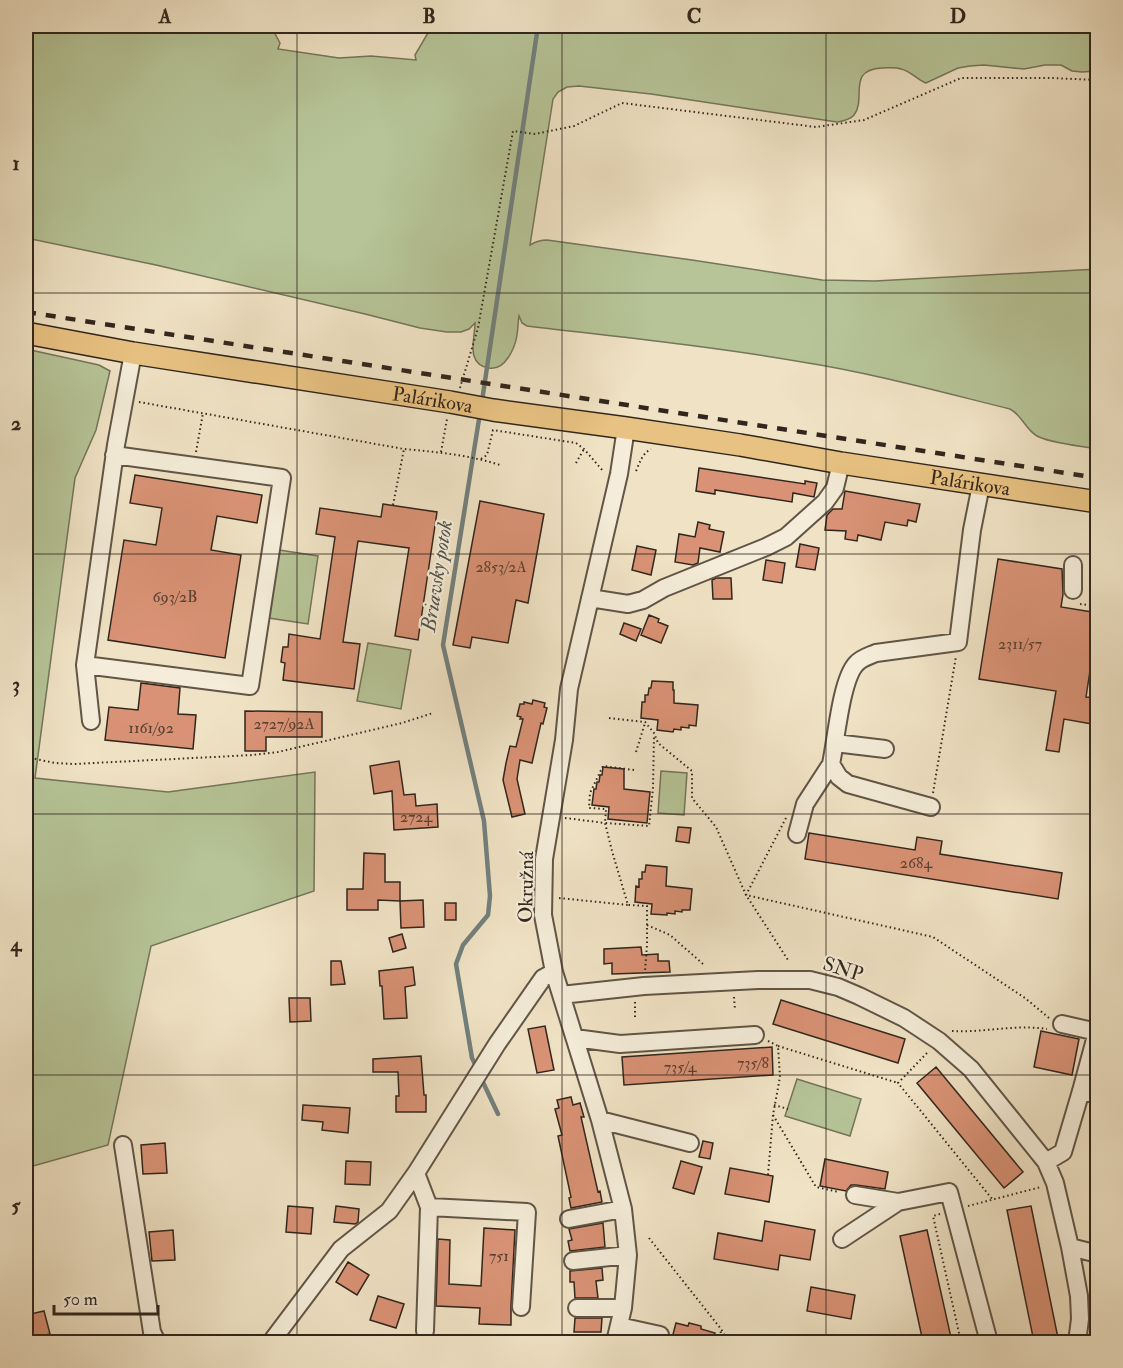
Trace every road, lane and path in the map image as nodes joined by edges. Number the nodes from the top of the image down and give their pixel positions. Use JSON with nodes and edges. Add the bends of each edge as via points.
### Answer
{"nodes":[{"id":1,"x":1098,"y":80,"type":"edge"},
{"id":2,"x":26,"y":333,"type":"edge"},
{"id":3,"x":133,"y":353,"type":"junction"},
{"id":4,"x":454,"y":397,"type":"junction"},
{"id":5,"x":124,"y":399,"type":"junction"},
{"id":6,"x":203,"y":413,"type":"junction"},
{"id":7,"x":626,"y":428,"type":"junction"},
{"id":8,"x":404,"y":449,"type":"junction"},
{"id":9,"x":584,"y":449,"type":"junction"},
{"id":10,"x":650,"y":449,"type":"dead end"},
{"id":11,"x":441,"y":452,"type":"junction"},
{"id":12,"x":114,"y":455,"type":"junction"},
{"id":13,"x":481,"y":459,"type":"junction"},
{"id":14,"x":576,"y":463,"type":"dead end"},
{"id":15,"x":840,"y":463,"type":"junction"},
{"id":16,"x":500,"y":465,"type":"dead end"},
{"id":17,"x":194,"y":466,"type":"junction"},
{"id":18,"x":604,"y":472,"type":"dead end"},
{"id":19,"x":633,"y":477,"type":"dead end"},
{"id":20,"x":981,"y":485,"type":"junction"},
{"id":21,"x":1098,"y":502,"type":"edge"},
{"id":22,"x":393,"y":505,"type":"dead end"},
{"id":23,"x":1073,"y":564,"type":"dead end"},
{"id":24,"x":1076,"y":597,"type":"joint"},
{"id":25,"x":590,"y":598,"type":"junction"},
{"id":26,"x":1098,"y":606,"type":"edge"},
{"id":27,"x":958,"y":642,"type":"junction"},
{"id":28,"x":85,"y":665,"type":"junction"},
{"id":29,"x":433,"y":713,"type":"dead end"},
{"id":30,"x":609,"y":717,"type":"dead end"},
{"id":31,"x":91,"y":721,"type":"dead end"},
{"id":32,"x":645,"y":722,"type":"junction"},
{"id":33,"x":654,"y":733,"type":"junction"},
{"id":34,"x":835,"y":743,"type":"junction"},
{"id":35,"x":885,"y":749,"type":"dead end"},
{"id":36,"x":636,"y":752,"type":"dead end"},
{"id":37,"x":26,"y":756,"type":"edge"},
{"id":38,"x":831,"y":764,"type":"junction"},
{"id":39,"x":634,"y":770,"type":"dead end"},
{"id":40,"x":805,"y":804,"type":"junction"},
{"id":41,"x":931,"y":807,"type":"joint"},
{"id":42,"x":563,"y":818,"type":"dead end"},
{"id":43,"x":605,"y":823,"type":"junction"},
{"id":44,"x":797,"y":834,"type":"dead end"},
{"id":45,"x":746,"y":895,"type":"junction"},
{"id":46,"x":556,"y":898,"type":"dead end"},
{"id":47,"x":628,"y":905,"type":"junction"},
{"id":48,"x":647,"y":925,"type":"junction"},
{"id":49,"x":788,"y":960,"type":"dead end"},
{"id":50,"x":554,"y":972,"type":"junction"},
{"id":51,"x":704,"y":983,"type":"junction"},
{"id":52,"x":639,"y":991,"type":"junction"},
{"id":53,"x":734,"y":992,"type":"dead end"},
{"id":54,"x":561,"y":995,"type":"junction"},
{"id":55,"x":735,"y":1010,"type":"dead end"},
{"id":56,"x":635,"y":1017,"type":"dead end"},
{"id":57,"x":1062,"y":1024,"type":"junction"},
{"id":58,"x":1096,"y":1032,"type":"edge"},
{"id":59,"x":755,"y":1035,"type":"joint"},
{"id":60,"x":575,"y":1038,"type":"junction"},
{"id":61,"x":939,"y":1041,"type":"junction"},
{"id":62,"x":778,"y":1046,"type":"junction"},
{"id":63,"x":898,"y":1083,"type":"junction"},
{"id":64,"x":1089,"y":1093,"type":"edge"},
{"id":65,"x":774,"y":1105,"type":"junction"},
{"id":66,"x":788,"y":1109,"type":"dead end"},
{"id":67,"x":773,"y":1115,"type":"junction"},
{"id":68,"x":600,"y":1120,"type":"junction"},
{"id":69,"x":690,"y":1143,"type":"dead end"},
{"id":70,"x":123,"y":1145,"type":"dead end"},
{"id":71,"x":1046,"y":1162,"type":"junction"},
{"id":72,"x":416,"y":1173,"type":"junction"},
{"id":73,"x":768,"y":1175,"type":"dead end"},
{"id":74,"x":855,"y":1195,"type":"joint"},
{"id":75,"x":993,"y":1200,"type":"dead end"},
{"id":76,"x":898,"y":1202,"type":"junction"},
{"id":77,"x":429,"y":1207,"type":"junction"},
{"id":78,"x":623,"y":1209,"type":"junction"},
{"id":79,"x":569,"y":1219,"type":"dead end"},
{"id":80,"x":649,"y":1238,"type":"dead end"},
{"id":81,"x":842,"y":1239,"type":"dead end"},
{"id":82,"x":1070,"y":1248,"type":"junction"},
{"id":83,"x":1098,"y":1254,"type":"edge"},
{"id":84,"x":628,"y":1255,"type":"junction"},
{"id":85,"x":573,"y":1262,"type":"dead end"},
{"id":86,"x":521,"y":1307,"type":"dead end"},
{"id":87,"x":577,"y":1308,"type":"dead end"},
{"id":88,"x":623,"y":1308,"type":"junction"},
{"id":89,"x":619,"y":1326,"type":"junction"},
{"id":90,"x":721,"y":1329,"type":"junction"},
{"id":91,"x":425,"y":1331,"type":"dead end"},
{"id":92,"x":660,"y":1335,"type":"dead end"},
{"id":93,"x":157,"y":1342,"type":"edge"},
{"id":94,"x":271,"y":1342,"type":"edge"},
{"id":95,"x":615,"y":1342,"type":"edge"},
{"id":96,"x":720,"y":1342,"type":"edge"},
{"id":97,"x":729,"y":1342,"type":"edge"},
{"id":98,"x":989,"y":1342,"type":"edge"},
{"id":99,"x":1077,"y":1342,"type":"edge"}],
"edges":[{"from":1,"to":4,"type":"path","via":[[960,78],[864,120],[816,127],[622,104],[574,126],[535,134],[513,131],[478,328]]},
{"from":2,"to":3,"type":"main road","name":"Palárikova"},
{"from":3,"to":4,"type":"main road","name":"Palárikova"},
{"from":3,"to":5,"type":"street"},
{"from":4,"to":7,"type":"main road","name":"Palárikova","via":[[484,408]]},
{"from":4,"to":11,"type":"path"},
{"from":5,"to":6,"type":"path"},
{"from":5,"to":12,"type":"street"},
{"from":6,"to":8,"type":"path"},
{"from":6,"to":17,"type":"path"},
{"from":7,"to":15,"type":"main road","name":"Palárikova"},
{"from":7,"to":25,"type":"street","name":"Okružná"},
{"from":8,"to":11,"type":"path"},
{"from":8,"to":22,"type":"path"},
{"from":9,"to":13,"type":"path","via":[[576,443],[493,430],[487,455]]},
{"from":9,"to":14,"type":"path"},
{"from":9,"to":18,"type":"path"},
{"from":10,"to":19,"type":"path"},
{"from":11,"to":13,"type":"path"},
{"from":12,"to":17,"type":"street"},
{"from":12,"to":28,"type":"street"},
{"from":13,"to":16,"type":"path"},
{"from":15,"to":20,"type":"main road","name":"Palárikova"},
{"from":15,"to":25,"type":"street","via":[[835,488],[825,502],[786,537],[643,600],[628,604]]},
{"from":17,"to":28,"type":"street","via":[[282,478],[250,686]]},
{"from":20,"to":21,"type":"main road","name":"Palárikova"},
{"from":20,"to":27,"type":"street"},
{"from":23,"to":24,"type":"street"},
{"from":24,"to":26,"type":"path"},
{"from":25,"to":50,"type":"street","name":"Okružná","via":[[569,689],[544,859],[543,915]]},
{"from":27,"to":34,"type":"street","via":[[876,653],[855,664],[844,692]]},
{"from":27,"to":41,"type":"path"},
{"from":28,"to":31,"type":"street"},
{"from":29,"to":37,"type":"path","via":[[253,755],[74,764],[55,764]]},
{"from":30,"to":32,"type":"path"},
{"from":32,"to":33,"type":"path"},
{"from":32,"to":36,"type":"path"},
{"from":33,"to":43,"type":"path","via":[[649,826]]},
{"from":33,"to":45,"type":"path","via":[[658,743],[692,771],[692,798],[716,827]]},
{"from":34,"to":35,"type":"street"},
{"from":34,"to":38,"type":"street"},
{"from":38,"to":40,"type":"street"},
{"from":38,"to":41,"type":"street","via":[[848,784]]},
{"from":39,"to":43,"type":"path","via":[[603,766],[590,793],[589,808],[606,809]]},
{"from":40,"to":44,"type":"street"},
{"from":40,"to":45,"type":"path","via":[[784,819]]},
{"from":42,"to":43,"type":"path"},
{"from":43,"to":47,"type":"path"},
{"from":45,"to":49,"type":"path"},
{"from":45,"to":57,"type":"path","via":[[933,937]]},
{"from":46,"to":47,"type":"path"},
{"from":47,"to":48,"type":"path","via":[[647,906]]},
{"from":48,"to":51,"type":"path","via":[[670,935],[703,964]]},
{"from":48,"to":52,"type":"path"},
{"from":50,"to":54,"type":"street","name":"Okružná"},
{"from":50,"to":72,"type":"street","via":[[543,978],[497,1044]]},
{"from":51,"to":52,"type":"street","name":"SNP"},
{"from":51,"to":61,"type":"street","name":"SNP","via":[[810,980],[859,996]]},
{"from":52,"to":54,"type":"street","name":"SNP"},
{"from":52,"to":56,"type":"path"},
{"from":53,"to":55,"type":"path"},
{"from":54,"to":60,"type":"street","name":"Okružná"},
{"from":57,"to":58,"type":"street"},
{"from":57,"to":61,"type":"path","via":[[1058,1031],[1011,1027],[952,1030]]},
{"from":58,"to":64,"type":"street"},
{"from":59,"to":60,"type":"street","via":[[620,1044]]},
{"from":59,"to":62,"type":"path"},
{"from":60,"to":68,"type":"street","name":"Okružná"},
{"from":61,"to":63,"type":"path"},
{"from":61,"to":71,"type":"street","name":"SNP","via":[[971,1069]]},
{"from":62,"to":63,"type":"path"},
{"from":62,"to":65,"type":"path","via":[[780,1077]]},
{"from":63,"to":75,"type":"path"},
{"from":64,"to":71,"type":"street","via":[[1063,1152]]},
{"from":65,"to":66,"type":"path"},
{"from":65,"to":67,"type":"path"},
{"from":67,"to":73,"type":"path"},
{"from":67,"to":74,"type":"path","via":[[816,1187]]},
{"from":68,"to":69,"type":"street"},
{"from":68,"to":78,"type":"street","name":"Okružná"},
{"from":70,"to":93,"type":"street","via":[[152,1332]]},
{"from":71,"to":82,"type":"street","name":"SNP","via":[[1055,1183]]},
{"from":72,"to":77,"type":"street"},
{"from":72,"to":94,"type":"street","via":[[389,1211],[341,1249]]},
{"from":74,"to":76,"type":"street"},
{"from":76,"to":81,"type":"street"},
{"from":76,"to":98,"type":"street","via":[[949,1192]]},
{"from":77,"to":86,"type":"street","via":[[526,1212]]},
{"from":77,"to":91,"type":"street"},
{"from":78,"to":79,"type":"street"},
{"from":78,"to":84,"type":"street","name":"Okružná"},
{"from":80,"to":90,"type":"path"},
{"from":82,"to":83,"type":"street"},
{"from":82,"to":99,"type":"street","name":"SNP","via":[[1079,1296]]},
{"from":84,"to":85,"type":"street"},
{"from":84,"to":88,"type":"street","name":"Okružná"},
{"from":87,"to":88,"type":"street"},
{"from":88,"to":89,"type":"street","name":"Okružná"},
{"from":89,"to":92,"type":"street"},
{"from":89,"to":95,"type":"street","name":"Okružná"},
{"from":90,"to":96,"type":"path"},
{"from":90,"to":97,"type":"path"}]}
